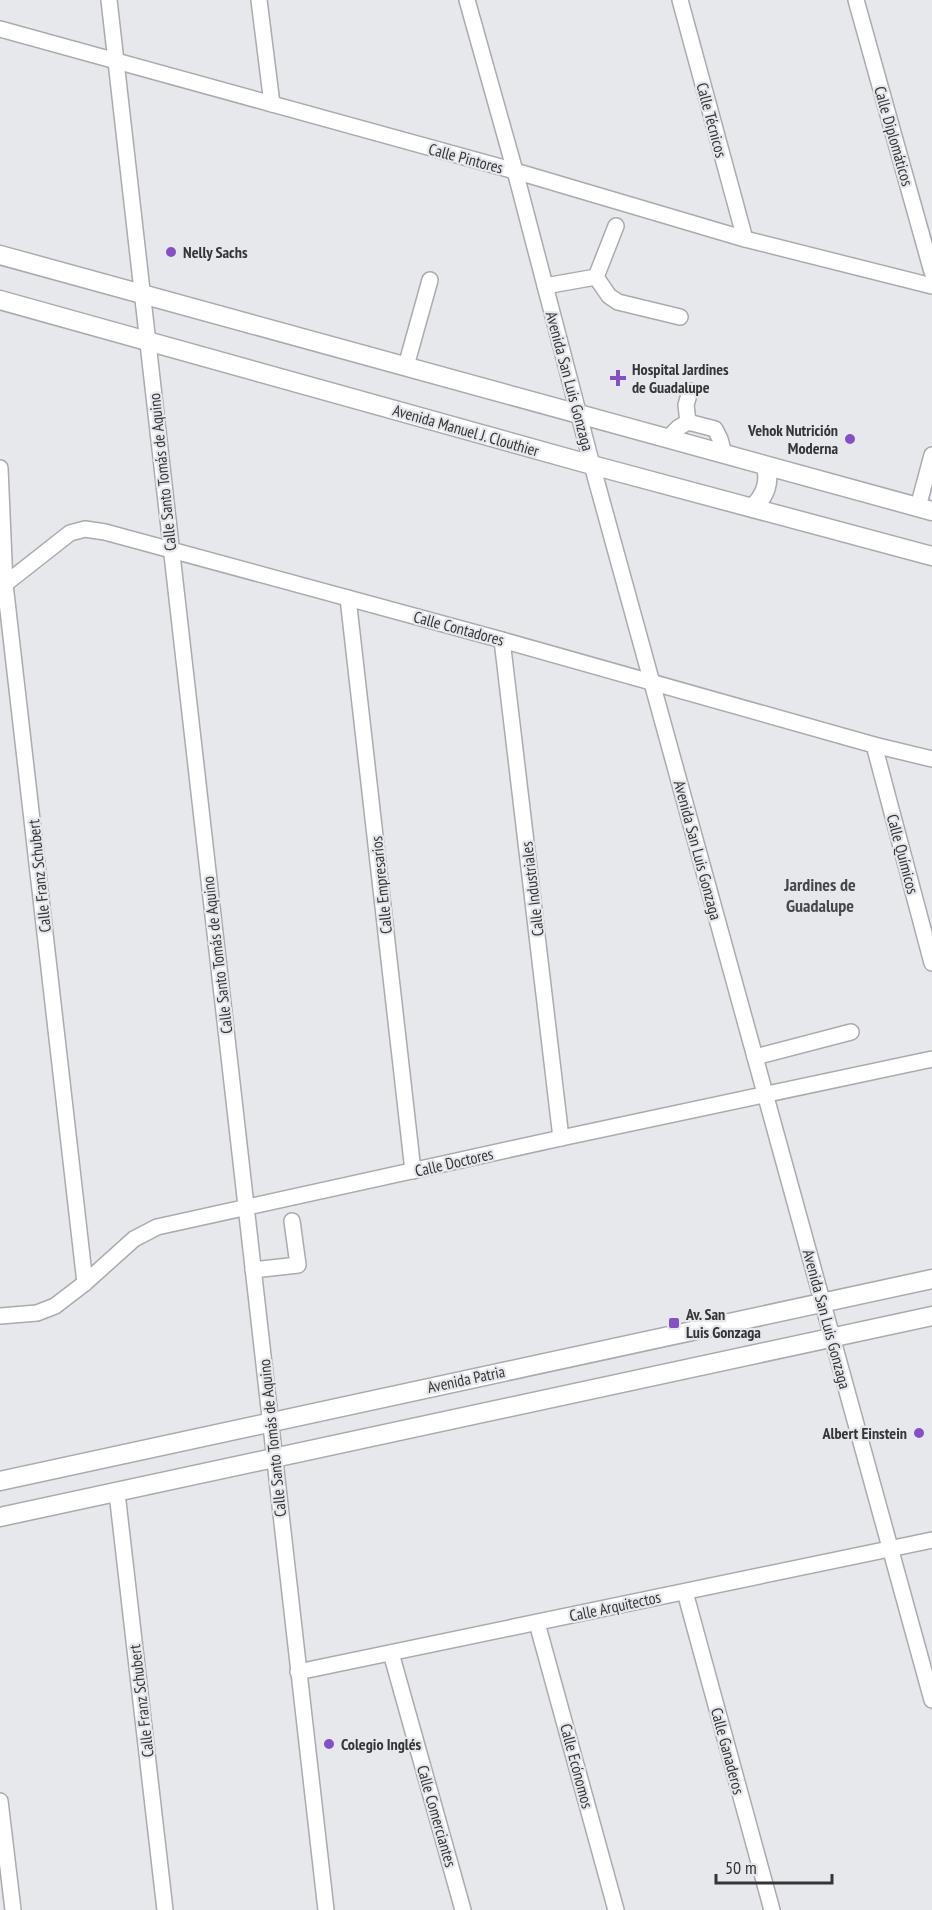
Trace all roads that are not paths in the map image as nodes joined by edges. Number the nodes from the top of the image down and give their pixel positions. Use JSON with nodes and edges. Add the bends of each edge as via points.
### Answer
{"nodes":[{"id":1,"x":109,"y":0,"type":"edge"},
{"id":2,"x":259,"y":0,"type":"edge"},
{"id":3,"x":467,"y":0,"type":"edge"},
{"id":4,"x":680,"y":0,"type":"edge"},
{"id":5,"x":856,"y":0,"type":"edge"},
{"id":6,"x":0,"y":29,"type":"edge"},
{"id":7,"x":116,"y":61,"type":"junction"},
{"id":8,"x":272,"y":104,"type":"junction"},
{"id":9,"x":515,"y":171,"type":"junction"},
{"id":10,"x":616,"y":226,"type":"dead end"},
{"id":11,"x":745,"y":240,"type":"junction"},
{"id":12,"x":0,"y":255,"type":"edge"},
{"id":13,"x":932,"y":272,"type":"edge"},
{"id":14,"x":596,"y":277,"type":"junction"},
{"id":15,"x":430,"y":280,"type":"dead end"},
{"id":16,"x":545,"y":286,"type":"junction"},
{"id":17,"x":932,"y":286,"type":"edge"},
{"id":18,"x":142,"y":294,"type":"junction"},
{"id":19,"x":0,"y":300,"type":"edge"},
{"id":20,"x":680,"y":317,"type":"dead end"},
{"id":21,"x":147,"y":341,"type":"junction"},
{"id":22,"x":406,"y":366,"type":"junction"},
{"id":23,"x":690,"y":391,"type":"dead end"},
{"id":24,"x":578,"y":413,"type":"junction"},
{"id":25,"x":688,"y":422,"type":"junction"},
{"id":26,"x":668,"y":438,"type":"junction"},
{"id":27,"x":724,"y":454,"type":"junction"},
{"id":28,"x":932,"y":455,"type":"edge"},
{"id":29,"x":592,"y":465,"type":"junction"},
{"id":30,"x":766,"y":465,"type":"junction"},
{"id":31,"x":0,"y":468,"type":"edge"},
{"id":32,"x":753,"y":508,"type":"junction"},
{"id":33,"x":925,"y":509,"type":"edge"},
{"id":34,"x":170,"y":550,"type":"junction"},
{"id":35,"x":932,"y":556,"type":"edge"},
{"id":36,"x":3,"y":586,"type":"edge"},
{"id":37,"x":348,"y":598,"type":"junction"},
{"id":38,"x":502,"y":640,"type":"junction"},
{"id":39,"x":652,"y":683,"type":"junction"},
{"id":40,"x":874,"y":745,"type":"junction"},
{"id":41,"x":932,"y":759,"type":"edge"},
{"id":42,"x":932,"y":963,"type":"edge"},
{"id":43,"x":851,"y":1032,"type":"dead end"},
{"id":44,"x":755,"y":1057,"type":"junction"},
{"id":45,"x":932,"y":1059,"type":"edge"},
{"id":46,"x":765,"y":1094,"type":"junction"},
{"id":47,"x":561,"y":1137,"type":"junction"},
{"id":48,"x":413,"y":1171,"type":"junction"},
{"id":49,"x":246,"y":1208,"type":"junction"},
{"id":50,"x":291,"y":1221,"type":"dead end"},
{"id":51,"x":253,"y":1270,"type":"junction"},
{"id":52,"x":932,"y":1279,"type":"edge"},
{"id":53,"x":85,"y":1283,"type":"junction"},
{"id":54,"x":822,"y":1303,"type":"junction"},
{"id":55,"x":0,"y":1316,"type":"edge"},
{"id":56,"x":932,"y":1316,"type":"edge"},
{"id":57,"x":832,"y":1338,"type":"junction"},
{"id":58,"x":270,"y":1422,"type":"junction"},
{"id":59,"x":274,"y":1458,"type":"junction"},
{"id":60,"x":0,"y":1481,"type":"edge"},
{"id":61,"x":117,"y":1492,"type":"junction"},
{"id":62,"x":0,"y":1517,"type":"edge"},
{"id":63,"x":932,"y":1540,"type":"edge"},
{"id":64,"x":890,"y":1549,"type":"junction"},
{"id":65,"x":685,"y":1592,"type":"junction"},
{"id":66,"x":537,"y":1623,"type":"junction"},
{"id":67,"x":391,"y":1653,"type":"junction"},
{"id":68,"x":298,"y":1672,"type":"junction"},
{"id":69,"x":932,"y":1700,"type":"edge"},
{"id":70,"x":0,"y":1801,"type":"edge"},
{"id":71,"x":13,"y":1910,"type":"edge"},
{"id":72,"x":165,"y":1910,"type":"edge"},
{"id":73,"x":326,"y":1910,"type":"edge"},
{"id":74,"x":463,"y":1910,"type":"edge"},
{"id":75,"x":616,"y":1910,"type":"edge"},
{"id":76,"x":772,"y":1910,"type":"edge"}],
"edges":[{"from":1,"to":7,"type":"street","name":"Calle Santo Tomás de Aquino"},
{"from":2,"to":8,"type":"street"},
{"from":3,"to":9,"type":"street","name":"Avenida San Luis Gonzaga"},
{"from":4,"to":11,"type":"street","name":"Calle Técnicos"},
{"from":5,"to":13,"type":"street","name":"Calle Diplomáticos"},
{"from":6,"to":7,"type":"street","name":"Calle Pintores"},
{"from":7,"to":8,"type":"street","name":"Calle Pintores"},
{"from":7,"to":18,"type":"street","name":"Calle Santo Tomás de Aquino"},
{"from":8,"to":9,"type":"street","name":"Calle Pintores"},
{"from":9,"to":11,"type":"street","name":"Calle Pintores"},
{"from":9,"to":16,"type":"street","name":"Avenida San Luis Gonzaga"},
{"from":10,"to":14,"type":"street"},
{"from":11,"to":17,"type":"street","name":"Calle Pintores"},
{"from":12,"to":18,"type":"main road"},
{"from":14,"to":16,"type":"street"},
{"from":14,"to":20,"type":"street","via":[[618,302]]},
{"from":15,"to":22,"type":"street"},
{"from":16,"to":24,"type":"street","name":"Avenida San Luis Gonzaga"},
{"from":18,"to":21,"type":"street","name":"Calle Santo Tomás de Aquino"},
{"from":18,"to":22,"type":"main road"},
{"from":19,"to":21,"type":"main road","name":"Avenida Manuel J. Clouthier"},
{"from":21,"to":29,"type":"main road","name":"Avenida Manuel J. Clouthier"},
{"from":21,"to":34,"type":"street","name":"Calle Santo Tomás de Aquino"},
{"from":22,"to":24,"type":"main road"},
{"from":23,"to":25,"type":"street","via":[[686,405]]},
{"from":24,"to":26,"type":"main road"},
{"from":24,"to":29,"type":"street","name":"Avenida San Luis Gonzaga"},
{"from":25,"to":26,"type":"street"},
{"from":25,"to":27,"type":"street","via":[[715,429]]},
{"from":26,"to":27,"type":"main road"},
{"from":27,"to":30,"type":"main road"},
{"from":28,"to":33,"type":"street"},
{"from":29,"to":32,"type":"main road","name":"Avenida Manuel J. Clouthier"},
{"from":29,"to":39,"type":"street","name":"Avenida San Luis Gonzaga"},
{"from":30,"to":32,"type":"main road","via":[[768,486]]},
{"from":30,"to":33,"type":"main road"},
{"from":31,"to":36,"type":"street","name":"Calle Franz Schubert"},
{"from":32,"to":35,"type":"main road","name":"Avenida Manuel J. Clouthier"},
{"from":34,"to":36,"type":"street","name":"Calle Contadores","via":[[85,529],[57,541]]},
{"from":34,"to":37,"type":"street","name":"Calle Contadores"},
{"from":34,"to":49,"type":"street","name":"Calle Santo Tomás de Aquino"},
{"from":36,"to":53,"type":"street","name":"Calle Franz Schubert"},
{"from":37,"to":38,"type":"street","name":"Calle Contadores"},
{"from":37,"to":48,"type":"street","name":"Calle Empresarios"},
{"from":38,"to":39,"type":"street","name":"Calle Contadores"},
{"from":38,"to":47,"type":"street","name":"Calle Industriales"},
{"from":39,"to":40,"type":"street","name":"Calle Contadores"},
{"from":39,"to":44,"type":"street","name":"Avenida San Luis Gonzaga"},
{"from":40,"to":41,"type":"street","name":"Calle Contadores"},
{"from":40,"to":42,"type":"street","name":"Calle Químicos"},
{"from":43,"to":44,"type":"street"},
{"from":44,"to":46,"type":"street","name":"Avenida San Luis Gonzaga"},
{"from":45,"to":46,"type":"street","name":"Calle Doctores"},
{"from":46,"to":47,"type":"street","name":"Calle Doctores"},
{"from":46,"to":54,"type":"street","name":"Avenida San Luis Gonzaga"},
{"from":47,"to":48,"type":"street","name":"Calle Doctores"},
{"from":48,"to":49,"type":"street","name":"Calle Doctores"},
{"from":49,"to":51,"type":"street","name":"Calle Santo Tomás de Aquino"},
{"from":49,"to":53,"type":"street","name":"Calle Doctores","via":[[157,1227],[134,1239]]},
{"from":50,"to":51,"type":"street","via":[[298,1265]]},
{"from":51,"to":58,"type":"street","name":"Calle Santo Tomás de Aquino"},
{"from":52,"to":54,"type":"main road","name":"Avenida Patria"},
{"from":53,"to":55,"type":"street","name":"Calle Doctores","via":[[55,1306],[37,1314]]},
{"from":54,"to":57,"type":"street","name":"Avenida San Luis Gonzaga"},
{"from":54,"to":58,"type":"main road","name":"Avenida Patria"},
{"from":56,"to":57,"type":"main road"},
{"from":57,"to":59,"type":"main road"},
{"from":57,"to":64,"type":"street","name":"Avenida San Luis Gonzaga"},
{"from":58,"to":59,"type":"street","name":"Calle Santo Tomás de Aquino"},
{"from":58,"to":60,"type":"main road","name":"Avenida Patria"},
{"from":59,"to":61,"type":"main road"},
{"from":59,"to":68,"type":"street","name":"Calle Santo Tomás de Aquino"},
{"from":61,"to":62,"type":"main road"},
{"from":61,"to":72,"type":"street","name":"Calle Franz Schubert"},
{"from":63,"to":64,"type":"street","name":"Calle Arquitectos"},
{"from":64,"to":65,"type":"street","name":"Calle Arquitectos"},
{"from":64,"to":69,"type":"street","name":"Avenida San Luis Gonzaga"},
{"from":65,"to":66,"type":"street","name":"Calle Arquitectos"},
{"from":65,"to":76,"type":"street","name":"Calle Ganaderos"},
{"from":66,"to":67,"type":"street","name":"Calle Arquitectos"},
{"from":66,"to":75,"type":"street","name":"Calle Ecónomos"},
{"from":67,"to":68,"type":"street","name":"Calle Arquitectos"},
{"from":67,"to":74,"type":"street","name":"Calle Comerciantes"},
{"from":68,"to":73,"type":"street","name":"Calle Santo Tomás de Aquino"},
{"from":70,"to":71,"type":"street"}]}
